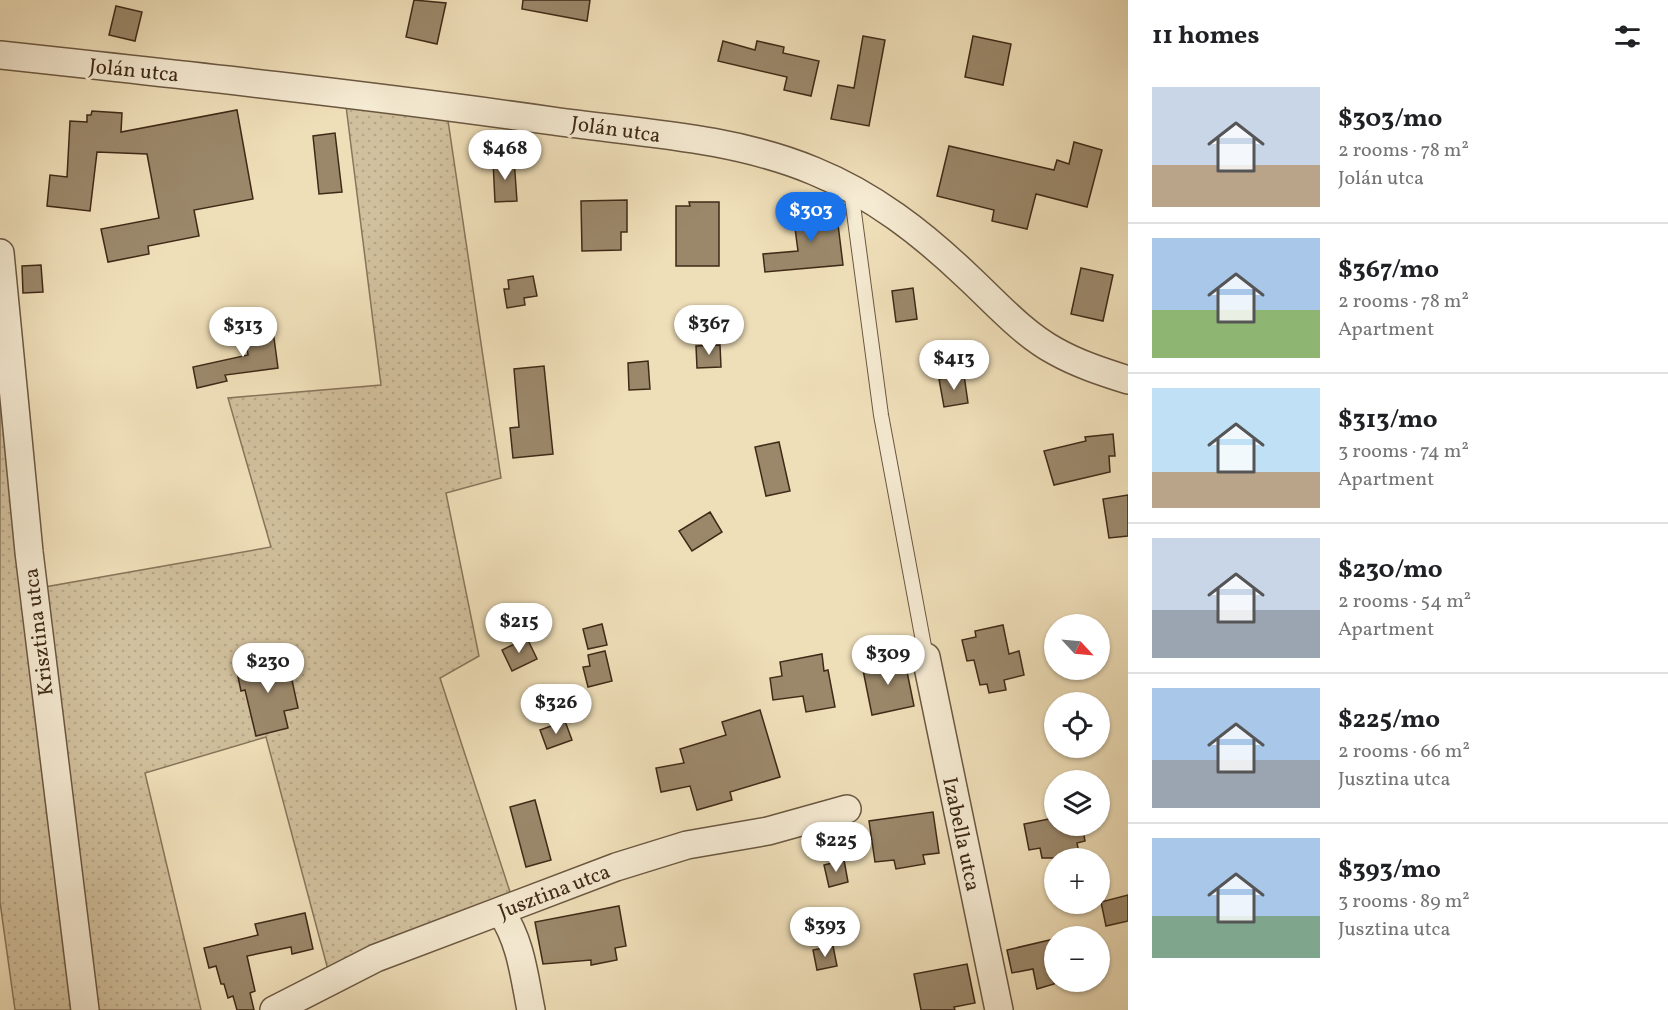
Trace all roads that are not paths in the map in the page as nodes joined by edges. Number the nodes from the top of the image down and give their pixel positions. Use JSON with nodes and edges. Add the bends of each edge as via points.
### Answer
{"nodes":[{"id":1,"x":0,"y":55,"type":"edge"},
{"id":2,"x":851,"y":188,"type":"junction"},
{"id":3,"x":0,"y":252,"type":"edge"},
{"id":4,"x":1128,"y":380,"type":"edge"},
{"id":5,"x":926,"y":657,"type":"joint"},
{"id":6,"x":847,"y":809,"type":"dead end"},
{"id":7,"x":501,"y":912,"type":"junction"},
{"id":8,"x":85,"y":1010,"type":"edge"},
{"id":9,"x":274,"y":1010,"type":"edge"},
{"id":10,"x":531,"y":1010,"type":"edge"},
{"id":11,"x":999,"y":1010,"type":"edge"}],
"edges":[{"from":1,"to":2,"type":"street","name":"Jolán utca","via":[[361,94],[729,146],[772,156]]},
{"from":2,"to":4,"type":"street","name":"Jolán utca","via":[[922,235],[1053,350]]},
{"from":2,"to":5,"type":"lane","via":[[881,415]]},
{"from":3,"to":8,"type":"street","name":"Krisztina utca","via":[[31,571]]},
{"from":5,"to":11,"type":"street","name":"Izabella utca"},
{"from":6,"to":7,"type":"street","name":"Jusztina utca","via":[[768,831],[687,846],[616,867]]},
{"from":7,"to":9,"type":"street","name":"Jusztina utca","via":[[376,958]]},
{"from":7,"to":10,"type":"street","via":[[513,930],[521,955]]}]}
